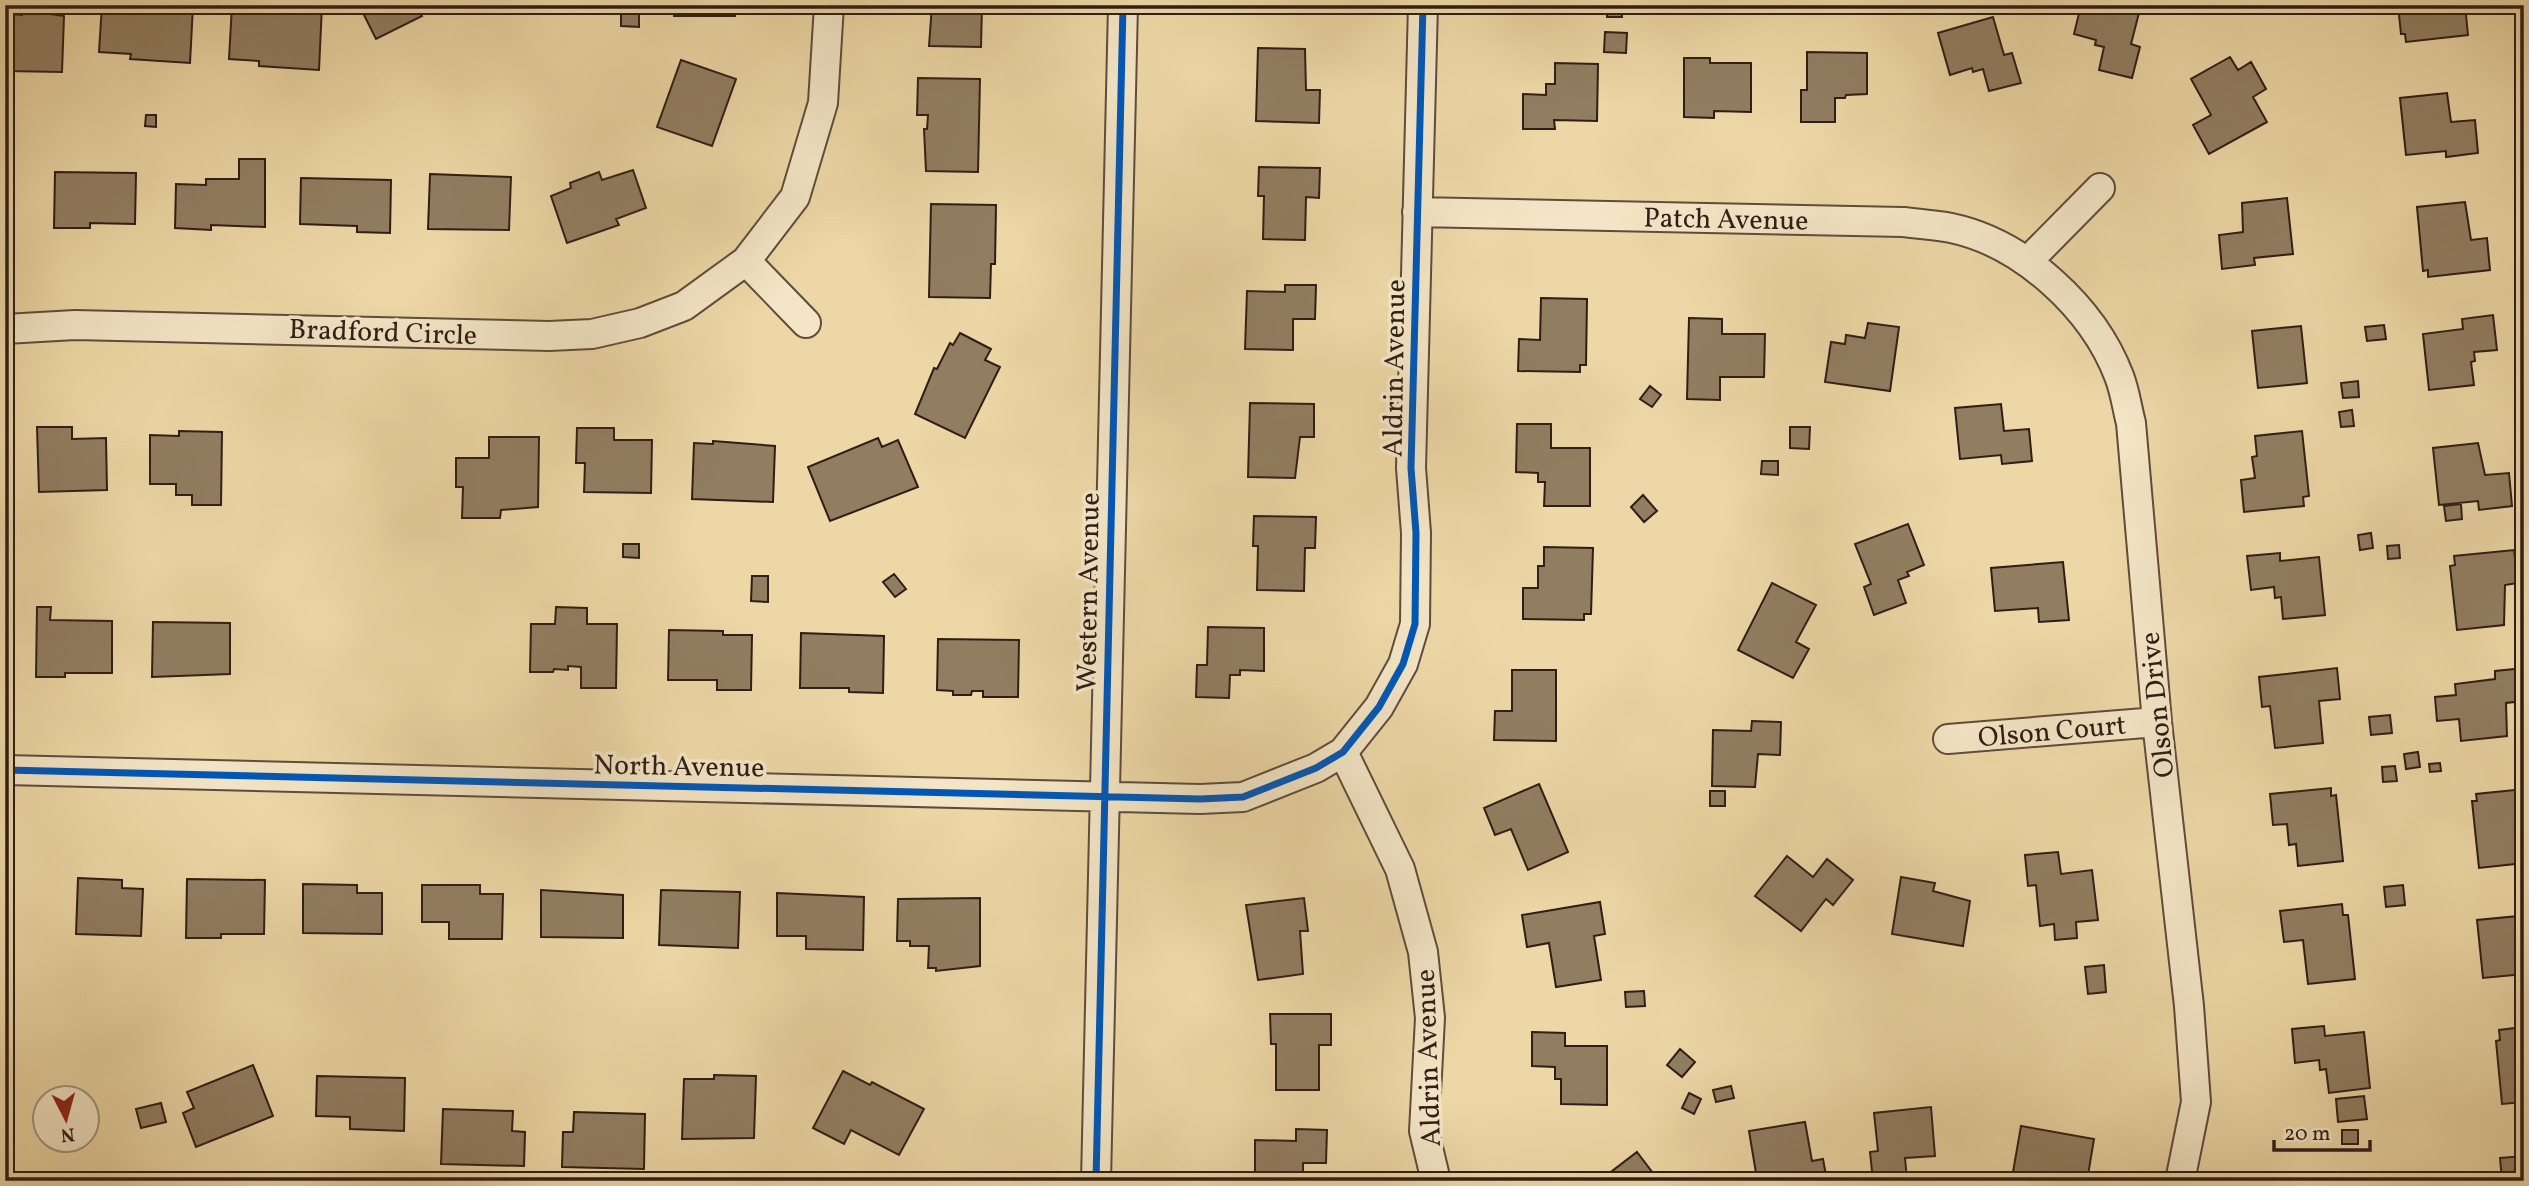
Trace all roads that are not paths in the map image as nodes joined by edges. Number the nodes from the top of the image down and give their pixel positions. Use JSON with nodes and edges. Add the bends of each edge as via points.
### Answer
{"nodes":[{"id":1,"x":829,"y":5,"type":"edge"},
{"id":2,"x":1123,"y":5,"type":"edge"},
{"id":3,"x":1423,"y":5,"type":"edge"},
{"id":4,"x":2100,"y":188,"type":"dead end"},
{"id":5,"x":1417,"y":212,"type":"junction"},
{"id":6,"x":744,"y":262,"type":"junction"},
{"id":7,"x":2027,"y":262,"type":"junction"},
{"id":8,"x":806,"y":323,"type":"dead end"},
{"id":9,"x":5,"y":328,"type":"edge"},
{"id":10,"x":2157,"y":722,"type":"junction"},
{"id":11,"x":1948,"y":739,"type":"dead end"},
{"id":12,"x":1343,"y":752,"type":"junction"},
{"id":13,"x":5,"y":770,"type":"edge"},
{"id":14,"x":1103,"y":796,"type":"junction"},
{"id":15,"x":1096,"y":1181,"type":"edge"},
{"id":16,"x":1436,"y":1181,"type":"edge"},
{"id":17,"x":2180,"y":1181,"type":"edge"}],
"edges":[{"from":1,"to":6,"type":"street","name":"Bradford Circle","via":[[823,103],[795,197]]},
{"from":2,"to":14,"type":"street","name":"Western Avenue"},
{"from":3,"to":5,"type":"street","name":"Aldrin Avenue"},
{"from":4,"to":7,"type":"street"},
{"from":5,"to":7,"type":"street","name":"Patch Avenue","via":[[1903,222],[1952,228]]},
{"from":5,"to":12,"type":"street","name":"Aldrin Avenue","via":[[1411,468],[1415,624],[1403,664],[1379,707]]},
{"from":6,"to":8,"type":"street"},
{"from":6,"to":9,"type":"street","name":"Bradford Circle","via":[[684,306],[592,334],[75,325]]},
{"from":7,"to":10,"type":"street","name":"Olson Drive","via":[[2067,297],[2120,376],[2131,424]]},
{"from":10,"to":11,"type":"street","name":"Olson Court"},
{"from":10,"to":17,"type":"street","name":"Olson Drive","via":[[2196,1102]]},
{"from":12,"to":14,"type":"street","name":"North Avenue","via":[[1316,768],[1242,797]]},
{"from":12,"to":16,"type":"street","name":"Aldrin Avenue","via":[[1400,869],[1423,952],[1430,1018],[1424,1132]]},
{"from":13,"to":14,"type":"street","name":"North Avenue"},
{"from":14,"to":15,"type":"street","name":"Western Avenue"}]}
